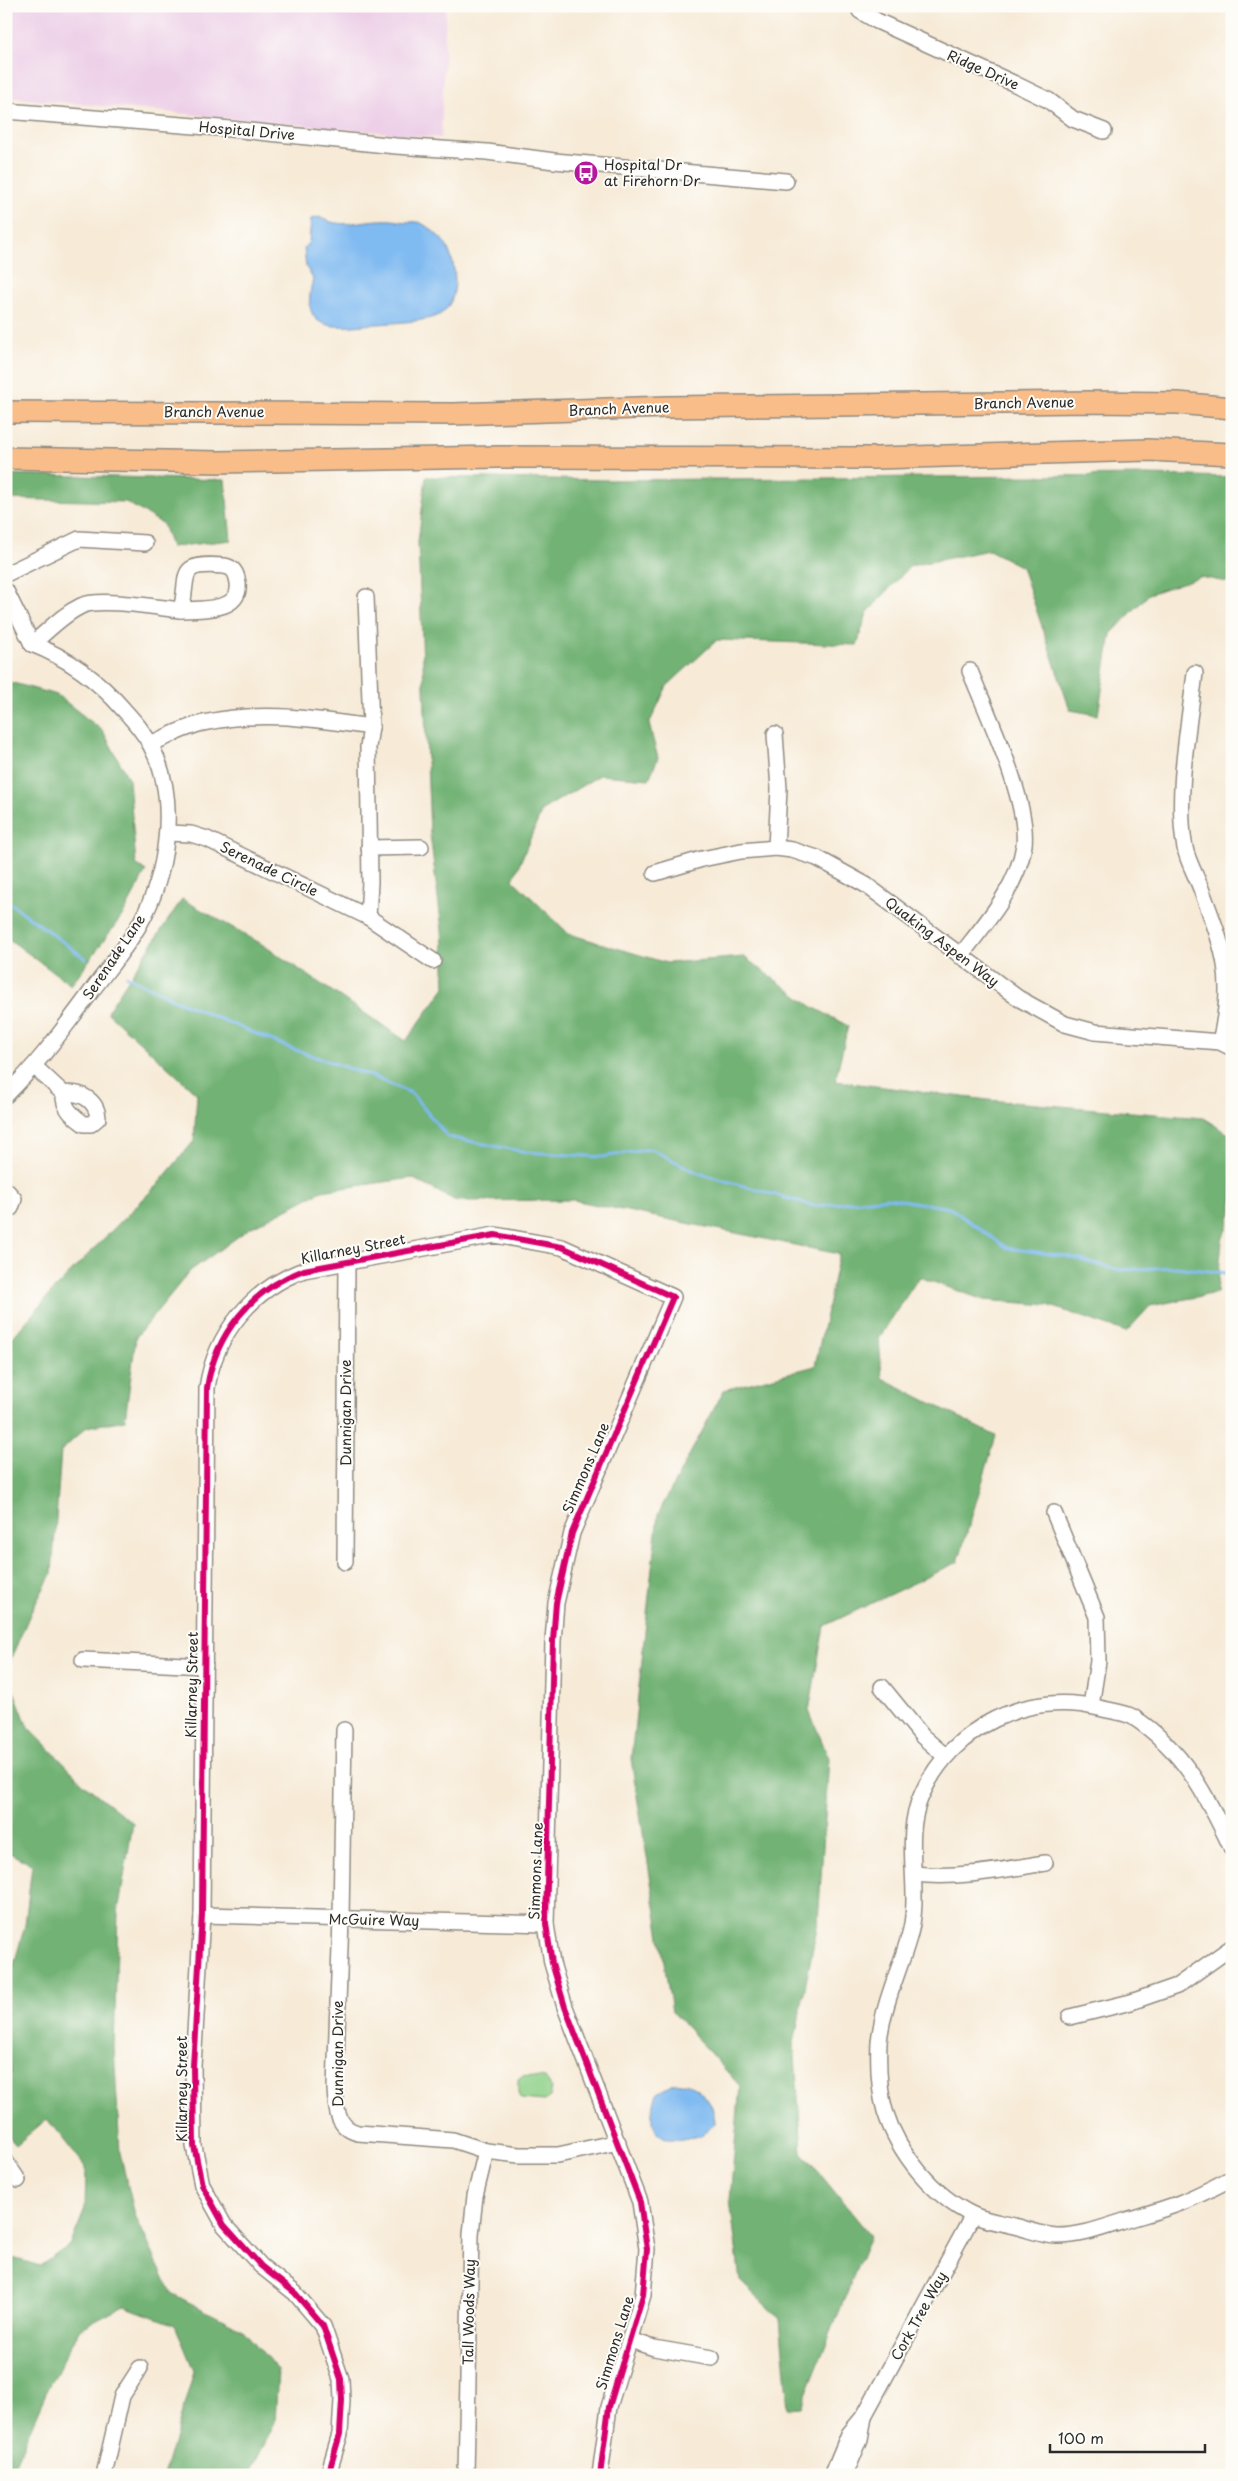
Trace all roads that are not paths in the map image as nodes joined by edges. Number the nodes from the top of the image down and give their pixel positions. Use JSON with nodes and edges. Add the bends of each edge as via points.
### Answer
{"nodes":[{"id":1,"x":859,"y":8,"type":"edge"},
{"id":2,"x":6,"y":111,"type":"edge"},
{"id":3,"x":1104,"y":131,"type":"dead end"},
{"id":4,"x":786,"y":180,"type":"dead end"},
{"id":5,"x":1232,"y":408,"type":"edge"},
{"id":6,"x":6,"y":412,"type":"edge"},
{"id":7,"x":1232,"y":454,"type":"edge"},
{"id":8,"x":6,"y":458,"type":"edge"},
{"id":9,"x":145,"y":543,"type":"dead end"},
{"id":10,"x":6,"y":574,"type":"edge"},
{"id":11,"x":6,"y":591,"type":"edge"},
{"id":12,"x":366,"y":597,"type":"dead end"},
{"id":13,"x":181,"y":610,"type":"dead end"},
{"id":14,"x":32,"y":644,"type":"junction"},
{"id":15,"x":970,"y":671,"type":"dead end"},
{"id":16,"x":1195,"y":673,"type":"dead end"},
{"id":17,"x":371,"y":727,"type":"junction"},
{"id":18,"x":775,"y":734,"type":"dead end"},
{"id":19,"x":150,"y":744,"type":"junction"},
{"id":20,"x":167,"y":833,"type":"junction"},
{"id":21,"x":421,"y":847,"type":"dead end"},
{"id":22,"x":370,"y":848,"type":"junction"},
{"id":23,"x":776,"y":848,"type":"junction"},
{"id":24,"x":656,"y":873,"type":"dead end"},
{"id":25,"x":368,"y":917,"type":"junction"},
{"id":26,"x":960,"y":956,"type":"junction"},
{"id":27,"x":433,"y":960,"type":"dead end"},
{"id":28,"x":1226,"y":1045,"type":"edge"},
{"id":29,"x":35,"y":1067,"type":"junction"},
{"id":30,"x":64,"y":1094,"type":"dead end"},
{"id":31,"x":6,"y":1095,"type":"edge"},
{"id":32,"x":6,"y":1190,"type":"edge"},
{"id":33,"x":6,"y":1208,"type":"edge"},
{"id":34,"x":347,"y":1263,"type":"junction"},
{"id":35,"x":673,"y":1297,"type":"joint"},
{"id":36,"x":1054,"y":1513,"type":"dead end"},
{"id":37,"x":345,"y":1562,"type":"dead end"},
{"id":38,"x":83,"y":1660,"type":"dead end"},
{"id":39,"x":205,"y":1666,"type":"junction"},
{"id":40,"x":882,"y":1687,"type":"dead end"},
{"id":41,"x":1091,"y":1706,"type":"junction"},
{"id":42,"x":344,"y":1730,"type":"dead end"},
{"id":43,"x":945,"y":1756,"type":"junction"},
{"id":44,"x":1232,"y":1849,"type":"edge"},
{"id":45,"x":1045,"y":1863,"type":"dead end"},
{"id":46,"x":914,"y":1874,"type":"junction"},
{"id":47,"x":202,"y":1915,"type":"junction"},
{"id":48,"x":341,"y":1919,"type":"junction"},
{"id":49,"x":546,"y":1924,"type":"junction"},
{"id":50,"x":1232,"y":1947,"type":"edge"},
{"id":51,"x":1070,"y":2017,"type":"dead end"},
{"id":52,"x":618,"y":2142,"type":"junction"},
{"id":53,"x":486,"y":2151,"type":"junction"},
{"id":54,"x":6,"y":2162,"type":"edge"},
{"id":55,"x":1232,"y":2178,"type":"edge"},
{"id":56,"x":18,"y":2180,"type":"dead end"},
{"id":57,"x":974,"y":2215,"type":"junction"},
{"id":58,"x":630,"y":2340,"type":"junction"},
{"id":59,"x":712,"y":2358,"type":"dead end"},
{"id":60,"x":140,"y":2368,"type":"dead end"},
{"id":61,"x":864,"y":2416,"type":"junction"},
{"id":62,"x":104,"y":2475,"type":"edge"},
{"id":63,"x":328,"y":2475,"type":"edge"},
{"id":64,"x":466,"y":2475,"type":"edge"},
{"id":65,"x":600,"y":2475,"type":"edge"},
{"id":66,"x":832,"y":2475,"type":"edge"},
{"id":67,"x":845,"y":2475,"type":"edge"}],
"edges":[{"from":1,"to":3,"type":"street","name":"Ridge Drive","via":[[906,35],[1048,100],[1073,119]]},
{"from":2,"to":4,"type":"street","name":"Hospital Drive"},
{"from":5,"to":6,"type":"highway","name":"Branch Avenue","via":[[1178,403],[1088,402],[667,407],[453,414]]},
{"from":7,"to":8,"type":"highway","via":[[1148,450],[877,458],[498,457],[219,462]]},
{"from":9,"to":10,"type":"street","via":[[79,539]]},
{"from":11,"to":14,"type":"street"},
{"from":12,"to":17,"type":"street"},
{"from":13,"to":14,"type":"street","via":[[99,602],[83,605]]},
{"from":14,"to":19,"type":"street","name":"Serenade Lane","via":[[58,655],[107,691]]},
{"from":15,"to":26,"type":"street","via":[[1013,782],[1023,820],[1024,845],[1006,893]]},
{"from":16,"to":28,"type":"street","via":[[1182,793],[1186,848],[1219,935],[1228,973]]},
{"from":17,"to":19,"type":"street","via":[[310,717],[251,717],[204,723]]},
{"from":17,"to":22,"type":"street","via":[[368,747]]},
{"from":18,"to":23,"type":"street","via":[[779,789]]},
{"from":19,"to":20,"type":"street","name":"Serenade Lane","via":[[164,787]]},
{"from":20,"to":25,"type":"street","name":"Serenade Circle","via":[[191,834],[207,839]]},
{"from":20,"to":29,"type":"street","name":"Serenade Lane","via":[[159,879],[140,924]]},
{"from":21,"to":22,"type":"street"},
{"from":22,"to":25,"type":"street"},
{"from":23,"to":24,"type":"street","name":"Quaking Aspen Way","via":[[731,853]]},
{"from":23,"to":26,"type":"street","name":"Quaking Aspen Way","via":[[817,858],[866,885]]},
{"from":25,"to":27,"type":"street","name":"Serenade Circle"},
{"from":26,"to":28,"type":"street","name":"Quaking Aspen Way","via":[[1018,998],[1066,1024],[1095,1032]]},
{"from":29,"to":30,"type":"street"},
{"from":29,"to":31,"type":"street","name":"Serenade Lane"},
{"from":32,"to":33,"type":"street","via":[[14,1199],[11,1208]]},
{"from":34,"to":35,"type":"street","name":"Killarney Street","via":[[495,1235],[562,1247]]},
{"from":34,"to":37,"type":"street","name":"Dunnigan Drive"},
{"from":34,"to":39,"type":"street","name":"Killarney Street","via":[[304,1270],[271,1286],[247,1305],[222,1340],[212,1364],[206,1388]]},
{"from":35,"to":49,"type":"street","name":"Simmons Lane","via":[[572,1532],[556,1603]]},
{"from":36,"to":41,"type":"street","via":[[1097,1617],[1098,1662]]},
{"from":38,"to":39,"type":"street"},
{"from":39,"to":47,"type":"street","name":"Killarney Street"},
{"from":40,"to":43,"type":"street","via":[[922,1736]]},
{"from":41,"to":43,"type":"street","via":[[1027,1707],[1000,1716],[961,1740]]},
{"from":41,"to":44,"type":"street","via":[[1131,1716],[1172,1750],[1194,1774]]},
{"from":42,"to":48,"type":"street","name":"Dunnigan Drive"},
{"from":43,"to":46,"type":"street","via":[[922,1794],[914,1819],[911,1842]]},
{"from":45,"to":46,"type":"street","via":[[974,1874]]},
{"from":46,"to":57,"type":"street","via":[[910,1934],[884,2010],[879,2044],[885,2111],[911,2161],[935,2189]]},
{"from":47,"to":48,"type":"street","name":"McGuire Way"},
{"from":47,"to":63,"type":"street","name":"Killarney Street","via":[[192,2122],[197,2165],[202,2185],[224,2225],[323,2326],[340,2379],[342,2400],[340,2434]]},
{"from":48,"to":49,"type":"street","name":"McGuire Way"},
{"from":48,"to":53,"type":"street","name":"Dunnigan Drive","via":[[335,2088],[336,2112],[342,2123],[350,2132],[358,2134],[453,2140]]},
{"from":49,"to":52,"type":"street","name":"Simmons Lane","via":[[552,1962],[565,2007]]},
{"from":50,"to":51,"type":"street","via":[[1177,1986],[1131,2002]]},
{"from":52,"to":53,"type":"street","name":"Dunnigan Drive","via":[[558,2155]]},
{"from":52,"to":58,"type":"street","name":"Simmons Lane","via":[[640,2202],[647,2249],[643,2295]]},
{"from":53,"to":64,"type":"street","name":"Tall Woods Way","via":[[471,2234]]},
{"from":54,"to":56,"type":"street"},
{"from":55,"to":57,"type":"street","via":[[1180,2203],[1087,2233],[1055,2236]]},
{"from":57,"to":61,"type":"street","name":"Cork Tree Way"},
{"from":58,"to":59,"type":"street","via":[[654,2348]]},
{"from":58,"to":65,"type":"street","name":"Simmons Lane","via":[[609,2407]]},
{"from":60,"to":62,"type":"street","via":[[122,2396]]},
{"from":61,"to":66,"type":"street","name":"Cork Tree Way","via":[[849,2434]]},
{"from":61,"to":67,"type":"street","name":"Cork Tree Way","via":[[860,2439]]}]}
